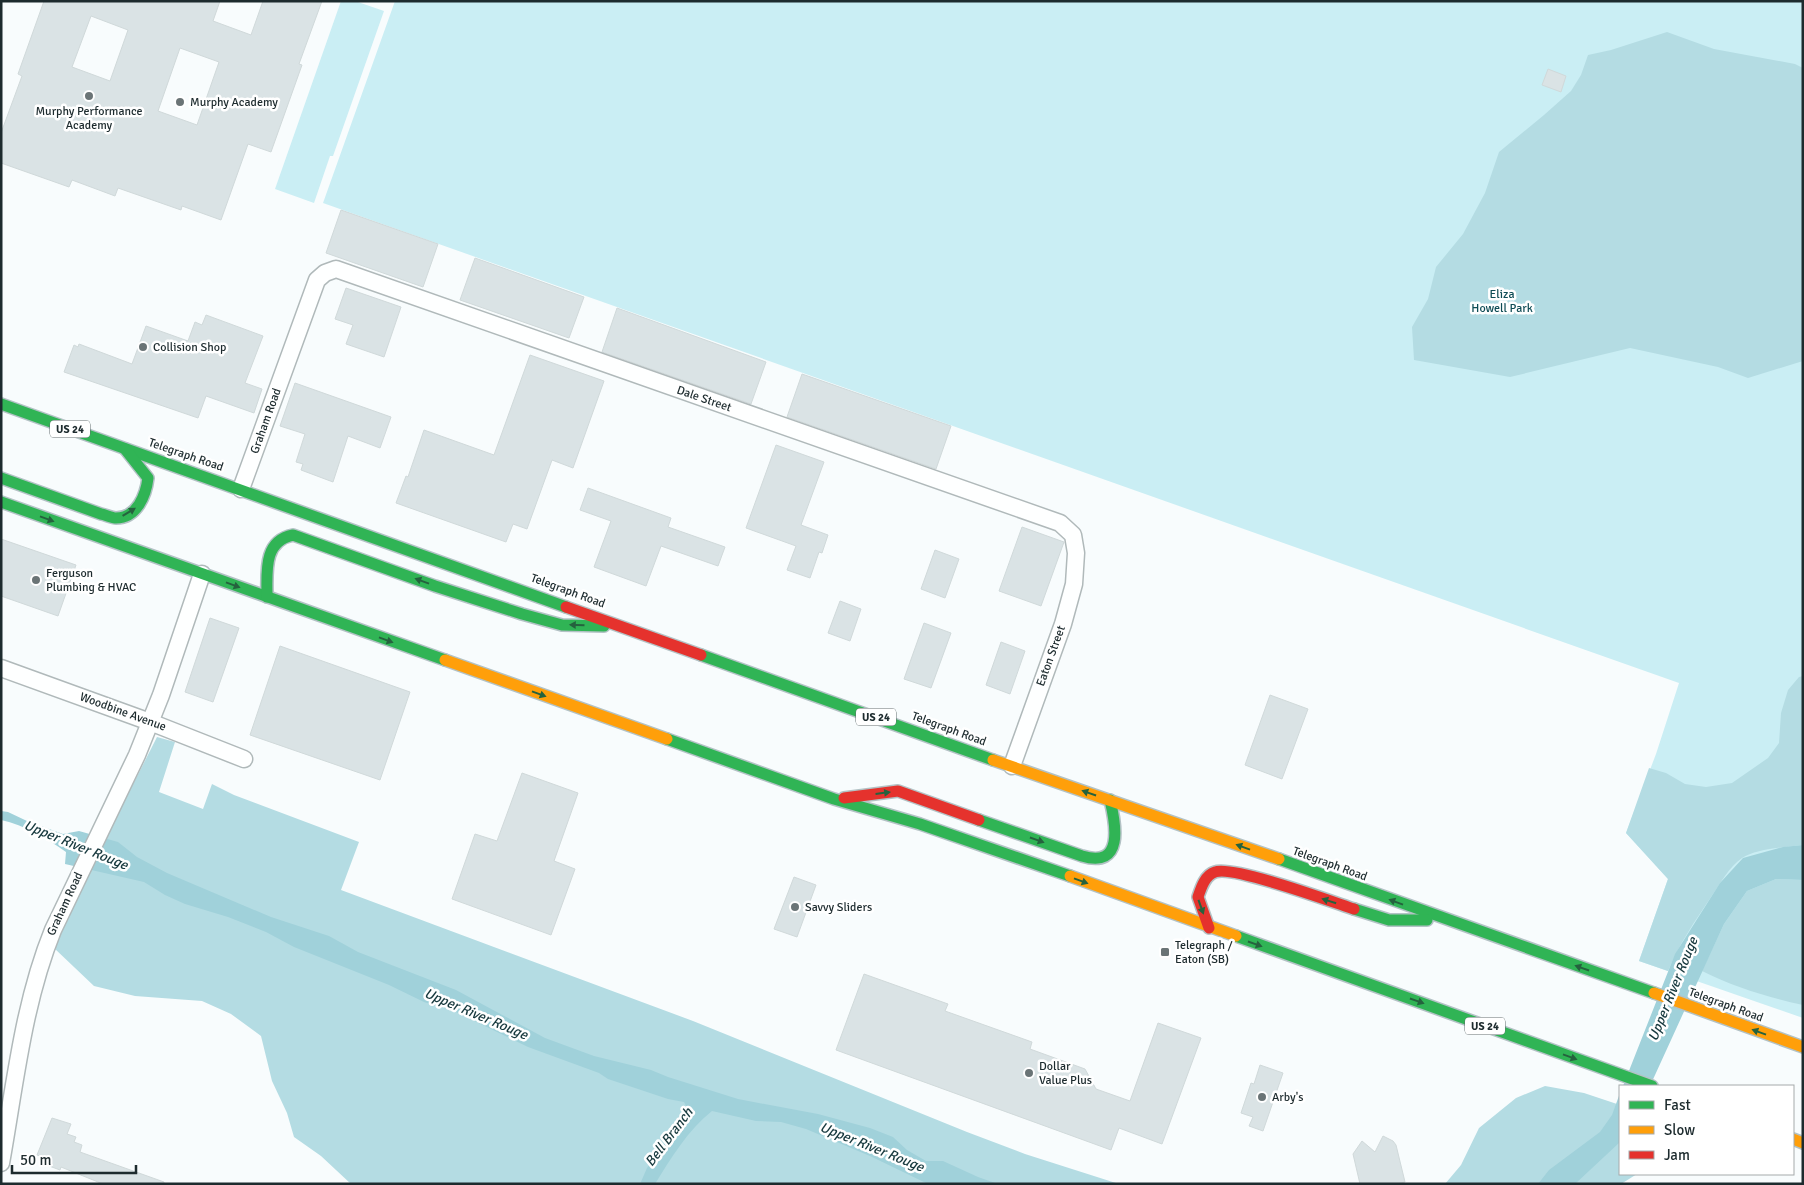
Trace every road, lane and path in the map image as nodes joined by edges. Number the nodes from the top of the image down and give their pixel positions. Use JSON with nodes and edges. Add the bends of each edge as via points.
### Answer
{"nodes":[{"id":1,"x":325,"y":273,"type":"joint"},
{"id":2,"x":1,"y":404,"type":"edge"},
{"id":3,"x":125,"y":449,"type":"junction"},
{"id":4,"x":1,"y":478,"type":"edge"},
{"id":5,"x":242,"y":489,"type":"junction"},
{"id":6,"x":1,"y":502,"type":"edge"},
{"id":7,"x":1074,"y":544,"type":"joint"},
{"id":8,"x":202,"y":574,"type":"junction"},
{"id":9,"x":267,"y":597,"type":"junction"},
{"id":10,"x":626,"y":627,"type":"junction"},
{"id":11,"x":1,"y":668,"type":"edge"},
{"id":12,"x":150,"y":722,"type":"junction"},
{"id":13,"x":244,"y":759,"type":"dead end"},
{"id":14,"x":1012,"y":766,"type":"junction"},
{"id":15,"x":834,"y":799,"type":"junction"},
{"id":16,"x":1110,"y":800,"type":"junction"},
{"id":17,"x":1445,"y":920,"type":"junction"},
{"id":18,"x":1209,"y":928,"type":"junction"},
{"id":19,"x":1803,"y":1047,"type":"edge"},
{"id":20,"x":1649,"y":1085,"type":"edge"},
{"id":21,"x":1,"y":1163,"type":"edge"}],
"edges":[{"from":1,"to":5,"type":"street","name":"Graham Road","via":[[317,280]]},
{"from":1,"to":7,"type":"street","name":"Dale Street","via":[[336,269],[1060,523],[1073,535]]},
{"from":2,"to":3,"type":"main road","name":"Telegraph Road","number":"US 24"},
{"from":4,"to":3,"type":"main road","one_way":true,"via":[[117,518],[130,513],[142,502],[147,488],[148,478]]},
{"from":3,"to":5,"type":"main road","name":"Telegraph Road","number":"US 24"},
{"from":5,"to":10,"type":"main road","name":"Telegraph Road","number":"US 24"},
{"from":6,"to":8,"type":"main road","number":"US 24","one_way":true},
{"from":7,"to":14,"type":"street","name":"Eaton Street","via":[[1074,584],[1063,624]]},
{"from":8,"to":9,"type":"main road","number":"US 24","one_way":true},
{"from":8,"to":12,"type":"street","name":"Graham Road"},
{"from":10,"to":9,"type":"main road","one_way":true,"via":[[562,625],[522,614],[293,535],[278,539],[270,552],[266,570]]},
{"from":9,"to":15,"type":"main road","number":"US 24","one_way":true},
{"from":10,"to":14,"type":"main road","name":"Telegraph Road","number":"US 24"},
{"from":11,"to":12,"type":"street","name":"Woodbine Avenue"},
{"from":12,"to":13,"type":"street","name":"Woodbine Avenue"},
{"from":12,"to":21,"type":"street","name":"Graham Road","via":[[53,930],[36,976]]},
{"from":16,"to":14,"type":"main road","name":"Telegraph Road","number":"US 24","one_way":true},
{"from":15,"to":16,"type":"main road","one_way":true,"via":[[898,792],[1096,859],[1108,854],[1114,843],[1116,829]]},
{"from":15,"to":18,"type":"main road","number":"US 24","one_way":true,"via":[[920,824]]},
{"from":17,"to":16,"type":"main road","name":"Telegraph Road","number":"US 24","one_way":true},
{"from":17,"to":18,"type":"main road","one_way":true,"via":[[1389,920],[1223,869],[1204,879],[1198,897]]},
{"from":19,"to":17,"type":"main road","name":"Telegraph Road","number":"US 24","one_way":true},
{"from":18,"to":20,"type":"main road","number":"US 24","one_way":true}]}
